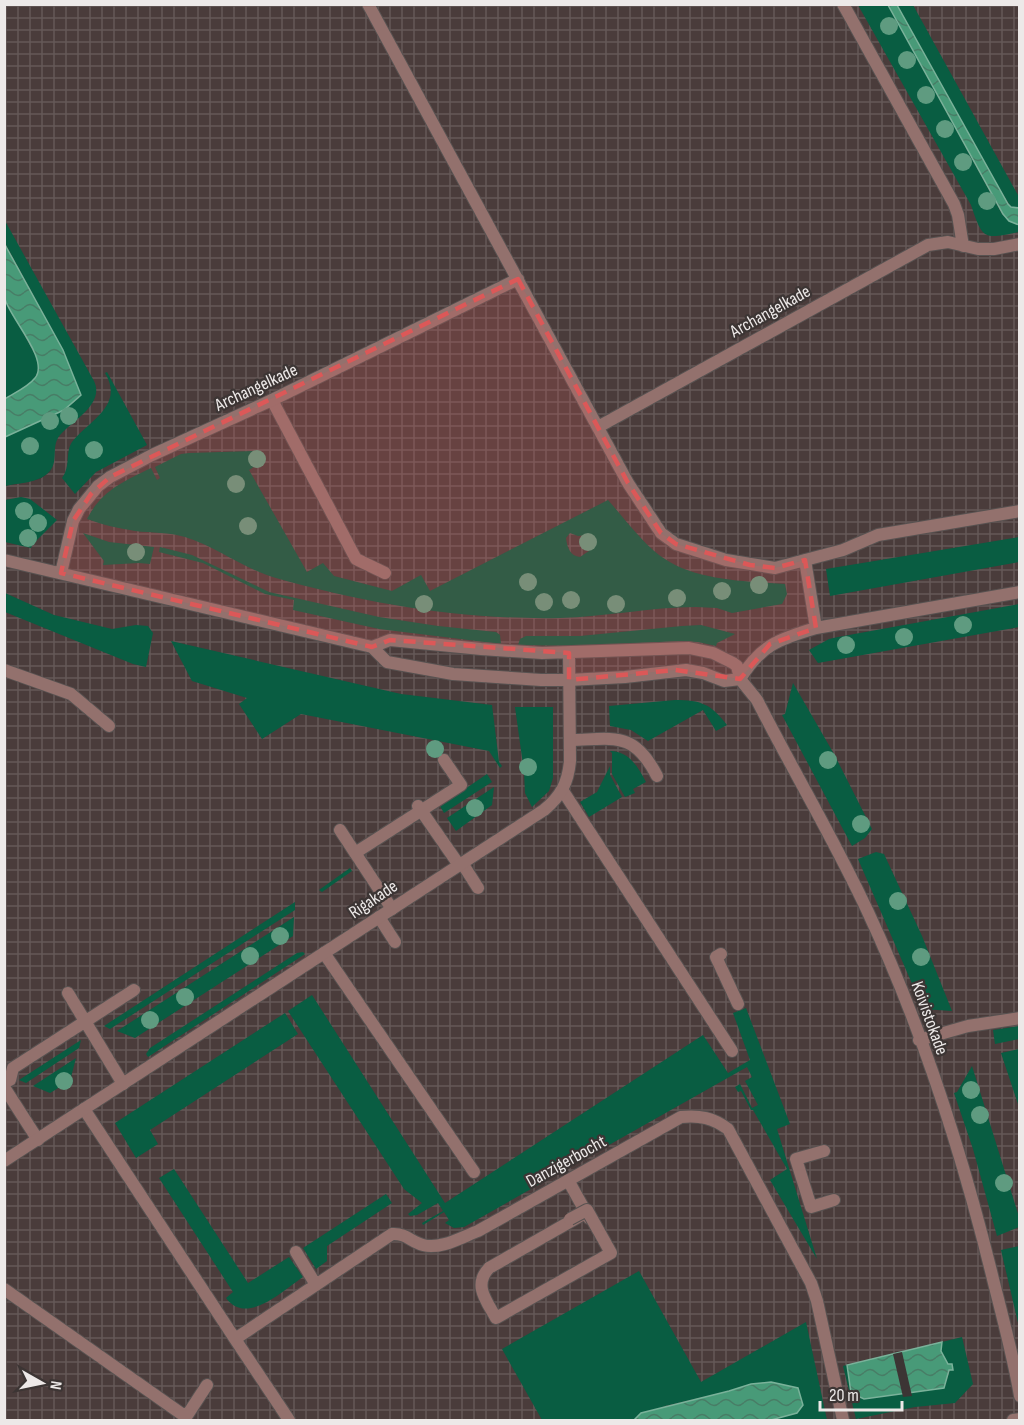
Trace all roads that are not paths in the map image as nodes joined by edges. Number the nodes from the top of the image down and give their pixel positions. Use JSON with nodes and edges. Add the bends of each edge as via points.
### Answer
{"nodes":[{"id":1,"x":369,"y":4,"type":"edge"},
{"id":2,"x":843,"y":4,"type":"edge"},
{"id":3,"x":1020,"y":244,"type":"edge"},
{"id":4,"x":963,"y":246,"type":"junction"},
{"id":5,"x":518,"y":279,"type":"junction"},
{"id":6,"x":272,"y":400,"type":"junction"},
{"id":7,"x":598,"y":426,"type":"junction"},
{"id":8,"x":1020,"y":511,"type":"edge"},
{"id":9,"x":4,"y":560,"type":"edge"},
{"id":10,"x":805,"y":560,"type":"junction"},
{"id":11,"x":61,"y":573,"type":"junction"},
{"id":12,"x":385,"y":573,"type":"dead end"},
{"id":13,"x":1020,"y":592,"type":"edge"},
{"id":14,"x":816,"y":628,"type":"junction"},
{"id":15,"x":372,"y":647,"type":"junction"},
{"id":16,"x":569,"y":653,"type":"junction"},
{"id":17,"x":4,"y":670,"type":"edge"},
{"id":18,"x":740,"y":679,"type":"junction"},
{"id":19,"x":568,"y":680,"type":"junction"},
{"id":20,"x":109,"y":726,"type":"dead end"},
{"id":21,"x":571,"y":740,"type":"junction"},
{"id":22,"x":444,"y":760,"type":"dead end"},
{"id":23,"x":657,"y":776,"type":"dead end"},
{"id":24,"x":563,"y":791,"type":"junction"},
{"id":25,"x":419,"y":807,"type":"junction"},
{"id":26,"x":340,"y":830,"type":"dead end"},
{"id":27,"x":355,"y":853,"type":"junction"},
{"id":28,"x":461,"y":864,"type":"junction"},
{"id":29,"x":478,"y":888,"type":"dead end"},
{"id":30,"x":392,"y":909,"type":"junction"},
{"id":31,"x":379,"y":917,"type":"junction"},
{"id":32,"x":394,"y":942,"type":"dead end"},
{"id":33,"x":324,"y":953,"type":"junction"},
{"id":34,"x":721,"y":954,"type":"dead end"},
{"id":35,"x":134,"y":990,"type":"dead end"},
{"id":36,"x":68,"y":993,"type":"dead end"},
{"id":37,"x":738,"y":1004,"type":"dead end"},
{"id":38,"x":1020,"y":1018,"type":"edge"},
{"id":39,"x":86,"y":1021,"type":"junction"},
{"id":40,"x":920,"y":1040,"type":"junction"},
{"id":41,"x":732,"y":1051,"type":"dead end"},
{"id":42,"x":123,"y":1084,"type":"junction"},
{"id":43,"x":4,"y":1085,"type":"edge"},
{"id":44,"x":84,"y":1109,"type":"junction"},
{"id":45,"x":38,"y":1140,"type":"junction"},
{"id":46,"x":824,"y":1150,"type":"dead end"},
{"id":47,"x":4,"y":1161,"type":"edge"},
{"id":48,"x":474,"y":1172,"type":"dead end"},
{"id":49,"x":568,"y":1180,"type":"junction"},
{"id":50,"x":834,"y":1200,"type":"dead end"},
{"id":51,"x":586,"y":1213,"type":"junction"},
{"id":52,"x":570,"y":1219,"type":"dead end"},
{"id":53,"x":296,"y":1252,"type":"dead end"},
{"id":54,"x":316,"y":1285,"type":"junction"},
{"id":55,"x":4,"y":1289,"type":"edge"},
{"id":56,"x":500,"y":1314,"type":"dead end"},
{"id":57,"x":235,"y":1339,"type":"junction"},
{"id":58,"x":207,"y":1385,"type":"dead end"},
{"id":59,"x":1020,"y":1396,"type":"edge"},
{"id":60,"x":184,"y":1419,"type":"edge"},
{"id":61,"x":1020,"y":1419,"type":"edge"},
{"id":62,"x":289,"y":1420,"type":"edge"},
{"id":63,"x":843,"y":1420,"type":"edge"},
{"id":64,"x":1013,"y":1420,"type":"edge"}],
"edges":[{"from":1,"to":5,"type":"street"},
{"from":2,"to":4,"type":"street","via":[[954,204]]},
{"from":3,"to":4,"type":"street","name":"Archangelkade","via":[[994,249]]},
{"from":4,"to":7,"type":"street","name":"Archangelkade","via":[[948,242],[928,245]]},
{"from":5,"to":6,"type":"street","name":"Archangelkade"},
{"from":5,"to":7,"type":"street"},
{"from":6,"to":11,"type":"street","name":"Archangelkade","via":[[101,483],[82,503],[73,521]]},
{"from":6,"to":12,"type":"street","via":[[356,559]]},
{"from":7,"to":10,"type":"street","via":[[628,483],[661,533],[676,544],[758,566],[775,568]]},
{"from":8,"to":10,"type":"street","via":[[878,535]]},
{"from":9,"to":11,"type":"street"},
{"from":10,"to":14,"type":"street"},
{"from":11,"to":15,"type":"street"},
{"from":13,"to":14,"type":"street"},
{"from":14,"to":18,"type":"street","via":[[770,644]]},
{"from":15,"to":16,"type":"street","via":[[390,640]]},
{"from":15,"to":19,"type":"street","via":[[387,662],[411,668]]},
{"from":16,"to":18,"type":"street","via":[[689,648],[725,658],[737,666]]},
{"from":16,"to":19,"type":"street"},
{"from":17,"to":20,"type":"street","via":[[71,694]]},
{"from":18,"to":19,"type":"street","via":[[724,681],[703,673],[675,670],[625,678]]},
{"from":18,"to":40,"type":"street","name":"Koivistokade","via":[[757,700],[843,859]]},
{"from":19,"to":21,"type":"street"},
{"from":21,"to":23,"type":"street","via":[[629,742]]},
{"from":21,"to":24,"type":"street","via":[[570,770]]},
{"from":22,"to":25,"type":"street","via":[[461,785]]},
{"from":24,"to":28,"type":"street","name":"Rigakade","via":[[544,810]]},
{"from":24,"to":41,"type":"street"},
{"from":25,"to":27,"type":"street"},
{"from":25,"to":28,"type":"street"},
{"from":26,"to":27,"type":"street"},
{"from":27,"to":30,"type":"street"},
{"from":28,"to":29,"type":"street"},
{"from":28,"to":30,"type":"street","name":"Rigakade"},
{"from":30,"to":31,"type":"street","name":"Rigakade"},
{"from":31,"to":32,"type":"street"},
{"from":31,"to":33,"type":"street","name":"Rigakade"},
{"from":33,"to":42,"type":"street","name":"Rigakade"},
{"from":33,"to":48,"type":"street"},
{"from":34,"to":37,"type":"street","via":[[716,957]]},
{"from":35,"to":39,"type":"street"},
{"from":36,"to":39,"type":"street"},
{"from":38,"to":40,"type":"street","via":[[968,1026]]},
{"from":39,"to":42,"type":"street"},
{"from":39,"to":43,"type":"street","via":[[13,1068]]},
{"from":40,"to":59,"type":"street","name":"Koivistokade","via":[[964,1171]]},
{"from":42,"to":44,"type":"street","name":"Rigakade"},
{"from":43,"to":45,"type":"street"},
{"from":44,"to":45,"type":"street","name":"Rigakade"},
{"from":44,"to":57,"type":"street"},
{"from":45,"to":47,"type":"street","name":"Rigakade"},
{"from":46,"to":50,"type":"street","via":[[796,1159],[811,1207]]},
{"from":49,"to":51,"type":"street"},
{"from":49,"to":54,"type":"street","name":"Danzigerbocht","via":[[459,1239],[430,1246],[392,1234]]},
{"from":49,"to":63,"type":"street","name":"Danzigerbocht","via":[[681,1117],[708,1118],[728,1129],[811,1283]]},
{"from":51,"to":52,"type":"street","bridge":true,"via":[[489,1268],[480,1285],[496,1318],[611,1253],[587,1210]]},
{"from":51,"to":56,"type":"street","via":[[609,1253]]},
{"from":53,"to":54,"type":"street"},
{"from":54,"to":57,"type":"street","name":"Danzigerbocht"},
{"from":55,"to":60,"type":"street"},
{"from":57,"to":62,"type":"street"},
{"from":58,"to":60,"type":"street"},
{"from":61,"to":64,"type":"street"}]}
